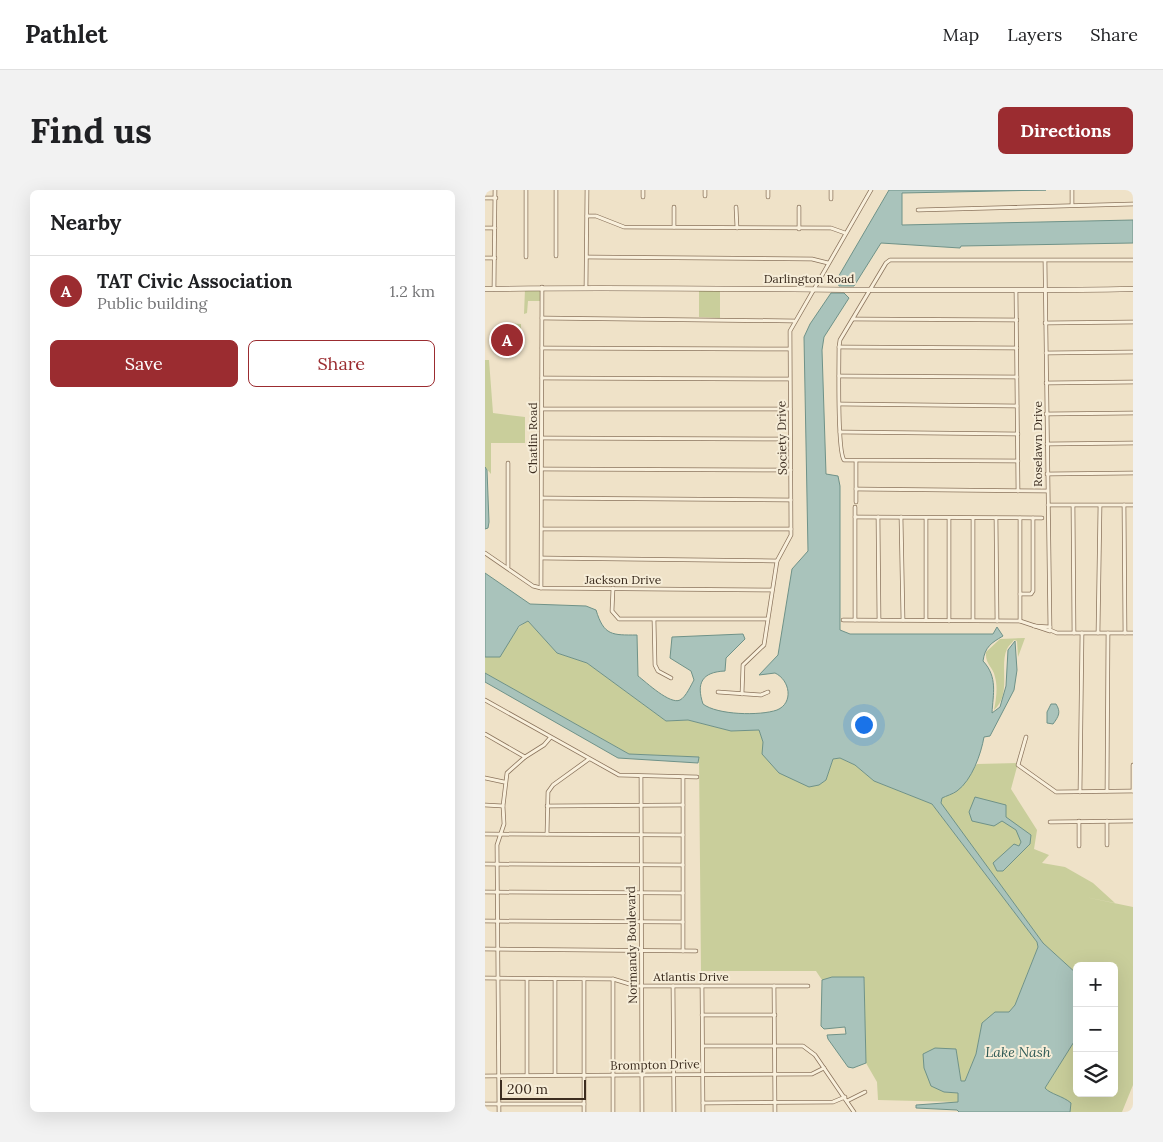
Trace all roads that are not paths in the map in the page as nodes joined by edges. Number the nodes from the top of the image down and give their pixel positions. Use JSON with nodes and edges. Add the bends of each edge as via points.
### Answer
{"nodes":[{"id":1,"x":495,"y":190,"type":"edge"},
{"id":2,"x":526,"y":190,"type":"edge"},
{"id":3,"x":556,"y":190,"type":"edge"},
{"id":4,"x":587,"y":190,"type":"edge"},
{"id":5,"x":643,"y":190,"type":"edge"},
{"id":6,"x":705,"y":190,"type":"edge"},
{"id":7,"x":768,"y":190,"type":"edge"},
{"id":8,"x":831,"y":190,"type":"edge"},
{"id":9,"x":871,"y":190,"type":"edge"},
{"id":10,"x":1072,"y":190,"type":"edge"},
{"id":11,"x":705,"y":196,"type":"dead end"},
{"id":12,"x":643,"y":197,"type":"dead end"},
{"id":13,"x":768,"y":197,"type":"dead end"},
{"id":14,"x":485,"y":198,"type":"edge"},
{"id":15,"x":496,"y":198,"type":"junction"},
{"id":16,"x":831,"y":199,"type":"dead end"},
{"id":17,"x":1133,"y":204,"type":"edge"},
{"id":18,"x":1072,"y":205,"type":"junction"},
{"id":19,"x":674,"y":207,"type":"dead end"},
{"id":20,"x":736,"y":207,"type":"dead end"},
{"id":21,"x":799,"y":208,"type":"dead end"},
{"id":22,"x":919,"y":210,"type":"dead end"},
{"id":23,"x":587,"y":216,"type":"junction"},
{"id":24,"x":485,"y":228,"type":"edge"},
{"id":25,"x":495,"y":228,"type":"junction"},
{"id":26,"x":674,"y":228,"type":"junction"},
{"id":27,"x":737,"y":228,"type":"junction"},
{"id":28,"x":799,"y":228,"type":"junction"},
{"id":29,"x":845,"y":233,"type":"junction"},
{"id":30,"x":556,"y":256,"type":"dead end"},
{"id":31,"x":526,"y":257,"type":"dead end"},
{"id":32,"x":587,"y":257,"type":"junction"},
{"id":33,"x":485,"y":258,"type":"edge"},
{"id":34,"x":495,"y":258,"type":"junction"},
{"id":35,"x":1133,"y":260,"type":"edge"},
{"id":36,"x":1045,"y":262,"type":"junction"},
{"id":37,"x":828,"y":263,"type":"junction"},
{"id":38,"x":542,"y":287,"type":"junction"},
{"id":39,"x":586,"y":287,"type":"junction"},
{"id":40,"x":485,"y":289,"type":"edge"},
{"id":41,"x":494,"y":289,"type":"junction"},
{"id":42,"x":812,"y":289,"type":"junction"},
{"id":43,"x":1133,"y":289,"type":"edge"},
{"id":44,"x":870,"y":290,"type":"junction"},
{"id":45,"x":1045,"y":290,"type":"junction"},
{"id":46,"x":1017,"y":291,"type":"junction"},
{"id":47,"x":542,"y":318,"type":"junction"},
{"id":48,"x":853,"y":319,"type":"junction"},
{"id":49,"x":1017,"y":320,"type":"junction"},
{"id":50,"x":794,"y":321,"type":"junction"},
{"id":51,"x":1133,"y":322,"type":"edge"},
{"id":52,"x":1045,"y":323,"type":"junction"},
{"id":53,"x":839,"y":347,"type":"junction"},
{"id":54,"x":542,"y":348,"type":"junction"},
{"id":55,"x":1017,"y":348,"type":"junction"},
{"id":56,"x":789,"y":349,"type":"junction"},
{"id":57,"x":1133,"y":352,"type":"edge"},
{"id":58,"x":1046,"y":353,"type":"junction"},
{"id":59,"x":839,"y":376,"type":"junction"},
{"id":60,"x":1017,"y":377,"type":"junction"},
{"id":61,"x":542,"y":378,"type":"junction"},
{"id":62,"x":789,"y":379,"type":"junction"},
{"id":63,"x":1133,"y":382,"type":"edge"},
{"id":64,"x":1046,"y":384,"type":"junction"},
{"id":65,"x":840,"y":404,"type":"junction"},
{"id":66,"x":1017,"y":406,"type":"junction"},
{"id":67,"x":542,"y":409,"type":"junction"},
{"id":68,"x":790,"y":409,"type":"junction"},
{"id":69,"x":1133,"y":413,"type":"edge"},
{"id":70,"x":1046,"y":414,"type":"junction"},
{"id":71,"x":840,"y":432,"type":"junction"},
{"id":72,"x":1018,"y":434,"type":"junction"},
{"id":73,"x":542,"y":438,"type":"junction"},
{"id":74,"x":790,"y":439,"type":"junction"},
{"id":75,"x":1133,"y":443,"type":"edge"},
{"id":76,"x":1047,"y":444,"type":"junction"},
{"id":77,"x":856,"y":461,"type":"junction"},
{"id":78,"x":1018,"y":461,"type":"junction"},
{"id":79,"x":508,"y":463,"type":"dead end"},
{"id":80,"x":542,"y":469,"type":"junction"},
{"id":81,"x":791,"y":470,"type":"junction"},
{"id":82,"x":1133,"y":473,"type":"edge"},
{"id":83,"x":1047,"y":474,"type":"junction"},
{"id":84,"x":856,"y":489,"type":"junction"},
{"id":85,"x":1018,"y":491,"type":"junction"},
{"id":86,"x":1047,"y":491,"type":"junction"},
{"id":87,"x":542,"y":498,"type":"junction"},
{"id":88,"x":791,"y":500,"type":"junction"},
{"id":89,"x":856,"y":502,"type":"dead end"},
{"id":90,"x":1048,"y":505,"type":"junction"},
{"id":91,"x":1124,"y":505,"type":"junction"},
{"id":92,"x":1133,"y":505,"type":"edge"},
{"id":93,"x":1073,"y":506,"type":"junction"},
{"id":94,"x":1099,"y":506,"type":"junction"},
{"id":95,"x":855,"y":507,"type":"dead end"},
{"id":96,"x":855,"y":517,"type":"junction"},
{"id":97,"x":878,"y":517,"type":"junction"},
{"id":98,"x":901,"y":517,"type":"junction"},
{"id":99,"x":926,"y":518,"type":"junction"},
{"id":100,"x":949,"y":518,"type":"junction"},
{"id":101,"x":973,"y":518,"type":"junction"},
{"id":102,"x":996,"y":518,"type":"junction"},
{"id":103,"x":1019,"y":518,"type":"junction"},
{"id":104,"x":1033,"y":518,"type":"junction"},
{"id":105,"x":1043,"y":518,"type":"dead end"},
{"id":106,"x":542,"y":529,"type":"junction"},
{"id":107,"x":791,"y":529,"type":"junction"},
{"id":108,"x":485,"y":552,"type":"edge"},
{"id":109,"x":542,"y":558,"type":"junction"},
{"id":110,"x":777,"y":561,"type":"junction"},
{"id":111,"x":508,"y":568,"type":"junction"},
{"id":112,"x":541,"y":588,"type":"junction"},
{"id":113,"x":613,"y":588,"type":"junction"},
{"id":114,"x":772,"y":590,"type":"junction"},
{"id":115,"x":1020,"y":594,"type":"junction"},
{"id":116,"x":767,"y":619,"type":"junction"},
{"id":117,"x":654,"y":620,"type":"junction"},
{"id":118,"x":843,"y":620,"type":"dead end"},
{"id":119,"x":855,"y":620,"type":"junction"},
{"id":120,"x":879,"y":620,"type":"junction"},
{"id":121,"x":903,"y":620,"type":"junction"},
{"id":122,"x":926,"y":620,"type":"junction"},
{"id":123,"x":973,"y":620,"type":"junction"},
{"id":124,"x":949,"y":621,"type":"junction"},
{"id":125,"x":997,"y":621,"type":"junction"},
{"id":126,"x":1020,"y":621,"type":"junction"},
{"id":127,"x":1050,"y":629,"type":"junction"},
{"id":128,"x":1074,"y":633,"type":"junction"},
{"id":129,"x":1082,"y":633,"type":"junction"},
{"id":130,"x":1098,"y":633,"type":"junction"},
{"id":131,"x":1108,"y":633,"type":"junction"},
{"id":132,"x":1125,"y":633,"type":"junction"},
{"id":133,"x":1133,"y":633,"type":"edge"},
{"id":134,"x":671,"y":678,"type":"dead end"},
{"id":135,"x":718,"y":692,"type":"dead end"},
{"id":136,"x":768,"y":692,"type":"dead end"},
{"id":137,"x":742,"y":694,"type":"junction"},
{"id":138,"x":485,"y":700,"type":"edge"},
{"id":139,"x":485,"y":734,"type":"edge"},
{"id":140,"x":1026,"y":737,"type":"dead end"},
{"id":141,"x":550,"y":738,"type":"junction"},
{"id":142,"x":525,"y":757,"type":"junction"},
{"id":143,"x":589,"y":759,"type":"junction"},
{"id":144,"x":1133,"y":765,"type":"edge"},
{"id":145,"x":641,"y":777,"type":"junction"},
{"id":146,"x":485,"y":778,"type":"edge"},
{"id":147,"x":683,"y":778,"type":"junction"},
{"id":148,"x":697,"y":778,"type":"dead end"},
{"id":149,"x":504,"y":782,"type":"junction"},
{"id":150,"x":1107,"y":791,"type":"junction"},
{"id":151,"x":1133,"y":791,"type":"edge"},
{"id":152,"x":1080,"y":792,"type":"junction"},
{"id":153,"x":641,"y":805,"type":"junction"},
{"id":154,"x":683,"y":805,"type":"junction"},
{"id":155,"x":485,"y":806,"type":"edge"},
{"id":156,"x":503,"y":806,"type":"junction"},
{"id":157,"x":547,"y":806,"type":"junction"},
{"id":158,"x":1079,"y":821,"type":"junction"},
{"id":159,"x":1107,"y":821,"type":"junction"},
{"id":160,"x":1133,"y":821,"type":"edge"},
{"id":161,"x":1050,"y":822,"type":"dead end"},
{"id":162,"x":485,"y":834,"type":"edge"},
{"id":163,"x":500,"y":834,"type":"junction"},
{"id":164,"x":547,"y":834,"type":"junction"},
{"id":165,"x":641,"y":835,"type":"junction"},
{"id":166,"x":683,"y":835,"type":"junction"},
{"id":167,"x":1107,"y":845,"type":"dead end"},
{"id":168,"x":1079,"y":846,"type":"dead end"},
{"id":169,"x":485,"y":864,"type":"edge"},
{"id":170,"x":497,"y":864,"type":"junction"},
{"id":171,"x":641,"y":864,"type":"junction"},
{"id":172,"x":683,"y":865,"type":"junction"},
{"id":173,"x":485,"y":892,"type":"edge"},
{"id":174,"x":497,"y":892,"type":"junction"},
{"id":175,"x":641,"y":893,"type":"junction"},
{"id":176,"x":683,"y":893,"type":"junction"},
{"id":177,"x":485,"y":921,"type":"edge"},
{"id":178,"x":497,"y":921,"type":"junction"},
{"id":179,"x":641,"y":922,"type":"junction"},
{"id":180,"x":683,"y":922,"type":"junction"},
{"id":181,"x":485,"y":950,"type":"edge"},
{"id":182,"x":498,"y":950,"type":"junction"},
{"id":183,"x":641,"y":950,"type":"junction"},
{"id":184,"x":683,"y":951,"type":"junction"},
{"id":185,"x":696,"y":951,"type":"dead end"},
{"id":186,"x":485,"y":978,"type":"edge"},
{"id":187,"x":499,"y":978,"type":"junction"},
{"id":188,"x":527,"y":979,"type":"junction"},
{"id":189,"x":555,"y":979,"type":"junction"},
{"id":190,"x":584,"y":979,"type":"junction"},
{"id":191,"x":613,"y":979,"type":"junction"},
{"id":192,"x":642,"y":986,"type":"junction"},
{"id":193,"x":673,"y":986,"type":"junction"},
{"id":194,"x":702,"y":986,"type":"junction"},
{"id":195,"x":774,"y":986,"type":"junction"},
{"id":196,"x":808,"y":986,"type":"dead end"},
{"id":197,"x":702,"y":1015,"type":"junction"},
{"id":198,"x":775,"y":1015,"type":"junction"},
{"id":199,"x":775,"y":1045,"type":"junction"},
{"id":200,"x":703,"y":1046,"type":"junction"},
{"id":201,"x":824,"y":1068,"type":"junction"},
{"id":202,"x":674,"y":1073,"type":"junction"},
{"id":203,"x":703,"y":1073,"type":"junction"},
{"id":204,"x":775,"y":1074,"type":"junction"},
{"id":205,"x":527,"y":1075,"type":"junction"},
{"id":206,"x":555,"y":1075,"type":"junction"},
{"id":207,"x":584,"y":1075,"type":"junction"},
{"id":208,"x":613,"y":1075,"type":"junction"},
{"id":209,"x":642,"y":1075,"type":"junction"},
{"id":210,"x":485,"y":1076,"type":"edge"},
{"id":211,"x":499,"y":1076,"type":"junction"},
{"id":212,"x":865,"y":1092,"type":"dead end"},
{"id":213,"x":846,"y":1099,"type":"junction"},
{"id":214,"x":775,"y":1102,"type":"junction"},
{"id":215,"x":703,"y":1103,"type":"junction"},
{"id":216,"x":485,"y":1104,"type":"edge"},
{"id":217,"x":499,"y":1104,"type":"junction"},
{"id":218,"x":584,"y":1104,"type":"junction"},
{"id":219,"x":499,"y":1112,"type":"edge"},
{"id":220,"x":584,"y":1112,"type":"edge"},
{"id":221,"x":613,"y":1112,"type":"edge"},
{"id":222,"x":642,"y":1112,"type":"edge"},
{"id":223,"x":674,"y":1112,"type":"edge"},
{"id":224,"x":703,"y":1112,"type":"edge"},
{"id":225,"x":775,"y":1112,"type":"edge"},
{"id":226,"x":854,"y":1112,"type":"edge"}],
"edges":[{"from":1,"to":15,"type":"street"},
{"from":2,"to":31,"type":"street"},
{"from":3,"to":30,"type":"street"},
{"from":4,"to":23,"type":"street"},
{"from":5,"to":12,"type":"street"},
{"from":6,"to":11,"type":"street"},
{"from":7,"to":13,"type":"street"},
{"from":8,"to":16,"type":"street"},
{"from":9,"to":29,"type":"street","name":"Society Drive"},
{"from":10,"to":18,"type":"street"},
{"from":14,"to":15,"type":"street"},
{"from":15,"to":25,"type":"street"},
{"from":17,"to":18,"type":"street"},
{"from":18,"to":22,"type":"street"},
{"from":19,"to":26,"type":"street"},
{"from":20,"to":27,"type":"street"},
{"from":21,"to":28,"type":"street"},
{"from":23,"to":26,"type":"street","via":[[596,216],[624,227]]},
{"from":23,"to":32,"type":"street"},
{"from":24,"to":25,"type":"street"},
{"from":25,"to":34,"type":"street"},
{"from":26,"to":27,"type":"street"},
{"from":27,"to":28,"type":"street"},
{"from":28,"to":29,"type":"street","via":[[836,229]]},
{"from":29,"to":37,"type":"street","name":"Society Drive"},
{"from":32,"to":37,"type":"street","via":[[812,259]]},
{"from":32,"to":39,"type":"street"},
{"from":33,"to":34,"type":"street"},
{"from":34,"to":41,"type":"street"},
{"from":35,"to":36,"type":"street"},
{"from":36,"to":44,"type":"street","via":[[890,260]]},
{"from":36,"to":45,"type":"street","name":"Roselawn Drive"},
{"from":37,"to":42,"type":"street","name":"Society Drive"},
{"from":38,"to":39,"type":"street","name":"Darlington Road"},
{"from":38,"to":41,"type":"street","name":"Darlington Road"},
{"from":38,"to":47,"type":"street","name":"Chatlin Road"},
{"from":39,"to":42,"type":"street","name":"Darlington Road"},
{"from":40,"to":41,"type":"street","name":"Darlington Road"},
{"from":42,"to":44,"type":"street","name":"Darlington Road"},
{"from":42,"to":50,"type":"street","name":"Society Drive"},
{"from":43,"to":45,"type":"street","name":"Darlington Road"},
{"from":44,"to":46,"type":"street","name":"Darlington Road"},
{"from":44,"to":48,"type":"street"},
{"from":45,"to":46,"type":"street","name":"Darlington Road"},
{"from":45,"to":52,"type":"street","name":"Roselawn Drive"},
{"from":46,"to":49,"type":"street"},
{"from":47,"to":50,"type":"street"},
{"from":47,"to":54,"type":"street","name":"Chatlin Road"},
{"from":48,"to":49,"type":"street"},
{"from":48,"to":53,"type":"street"},
{"from":49,"to":55,"type":"street"},
{"from":50,"to":56,"type":"street","name":"Society Drive"},
{"from":51,"to":52,"type":"street"},
{"from":52,"to":58,"type":"street","name":"Roselawn Drive"},
{"from":53,"to":55,"type":"street"},
{"from":53,"to":59,"type":"street"},
{"from":54,"to":56,"type":"street"},
{"from":54,"to":61,"type":"street","name":"Chatlin Road"},
{"from":55,"to":60,"type":"street"},
{"from":56,"to":62,"type":"street","name":"Society Drive"},
{"from":57,"to":58,"type":"street"},
{"from":58,"to":64,"type":"street","name":"Roselawn Drive"},
{"from":59,"to":60,"type":"street"},
{"from":59,"to":65,"type":"street"},
{"from":60,"to":66,"type":"street"},
{"from":61,"to":62,"type":"street"},
{"from":61,"to":67,"type":"street","name":"Chatlin Road"},
{"from":62,"to":68,"type":"street","name":"Society Drive"},
{"from":63,"to":64,"type":"street"},
{"from":64,"to":70,"type":"street","name":"Roselawn Drive"},
{"from":65,"to":66,"type":"street"},
{"from":65,"to":71,"type":"street"},
{"from":66,"to":72,"type":"street"},
{"from":67,"to":68,"type":"street"},
{"from":67,"to":73,"type":"street","name":"Chatlin Road"},
{"from":68,"to":74,"type":"street","name":"Society Drive"},
{"from":69,"to":70,"type":"street"},
{"from":70,"to":76,"type":"street","name":"Roselawn Drive"},
{"from":71,"to":72,"type":"street"},
{"from":71,"to":77,"type":"street","via":[[842,458]]},
{"from":72,"to":78,"type":"street"},
{"from":73,"to":74,"type":"street"},
{"from":73,"to":80,"type":"street","name":"Chatlin Road"},
{"from":74,"to":81,"type":"street","name":"Society Drive"},
{"from":75,"to":76,"type":"street"},
{"from":76,"to":83,"type":"street","name":"Roselawn Drive"},
{"from":77,"to":78,"type":"street"},
{"from":77,"to":84,"type":"street"},
{"from":78,"to":85,"type":"street"},
{"from":79,"to":111,"type":"street"},
{"from":80,"to":81,"type":"street"},
{"from":80,"to":87,"type":"street","name":"Chatlin Road"},
{"from":81,"to":88,"type":"street","name":"Society Drive"},
{"from":82,"to":83,"type":"street"},
{"from":83,"to":86,"type":"street","name":"Roselawn Drive"},
{"from":84,"to":85,"type":"street"},
{"from":84,"to":89,"type":"street"},
{"from":85,"to":86,"type":"street"},
{"from":86,"to":90,"type":"street","name":"Roselawn Drive"},
{"from":87,"to":88,"type":"street"},
{"from":87,"to":106,"type":"street","name":"Chatlin Road"},
{"from":88,"to":107,"type":"street","name":"Society Drive"},
{"from":90,"to":93,"type":"street"},
{"from":90,"to":127,"type":"street","name":"Roselawn Drive"},
{"from":91,"to":92,"type":"street"},
{"from":91,"to":94,"type":"street"},
{"from":91,"to":132,"type":"street"},
{"from":93,"to":94,"type":"street"},
{"from":93,"to":128,"type":"street"},
{"from":94,"to":130,"type":"street"},
{"from":95,"to":96,"type":"street"},
{"from":96,"to":97,"type":"street"},
{"from":96,"to":119,"type":"street"},
{"from":97,"to":98,"type":"street"},
{"from":97,"to":120,"type":"street"},
{"from":98,"to":99,"type":"street"},
{"from":98,"to":121,"type":"street"},
{"from":99,"to":100,"type":"street"},
{"from":99,"to":122,"type":"street"},
{"from":100,"to":101,"type":"street"},
{"from":100,"to":124,"type":"street"},
{"from":101,"to":102,"type":"street"},
{"from":101,"to":123,"type":"street"},
{"from":102,"to":103,"type":"street"},
{"from":102,"to":125,"type":"street"},
{"from":103,"to":104,"type":"street"},
{"from":103,"to":115,"type":"street"},
{"from":104,"to":105,"type":"street"},
{"from":104,"to":115,"type":"street","via":[[1033,591]]},
{"from":106,"to":107,"type":"street"},
{"from":106,"to":109,"type":"street","name":"Chatlin Road"},
{"from":107,"to":110,"type":"street","name":"Society Drive","via":[[790,539]]},
{"from":108,"to":111,"type":"street","name":"Jackson Drive"},
{"from":109,"to":110,"type":"street"},
{"from":109,"to":112,"type":"street","name":"Chatlin Road"},
{"from":110,"to":114,"type":"street","name":"Society Drive"},
{"from":111,"to":112,"type":"street","name":"Jackson Drive"},
{"from":112,"to":113,"type":"street","name":"Jackson Drive"},
{"from":113,"to":114,"type":"street","name":"Jackson Drive"},
{"from":113,"to":117,"type":"street","via":[[612,611],[616,617]]},
{"from":114,"to":116,"type":"street","name":"Society Drive"},
{"from":115,"to":126,"type":"street"},
{"from":116,"to":117,"type":"street"},
{"from":116,"to":137,"type":"street","name":"Society Drive","via":[[764,644],[743,665]]},
{"from":117,"to":134,"type":"street","via":[[655,665],[658,671]]},
{"from":118,"to":119,"type":"street"},
{"from":119,"to":120,"type":"street"},
{"from":120,"to":121,"type":"street"},
{"from":121,"to":122,"type":"street"},
{"from":122,"to":124,"type":"street"},
{"from":123,"to":124,"type":"street"},
{"from":123,"to":125,"type":"street"},
{"from":125,"to":126,"type":"street"},
{"from":126,"to":127,"type":"street"},
{"from":127,"to":128,"type":"street"},
{"from":128,"to":129,"type":"street"},
{"from":129,"to":130,"type":"street"},
{"from":129,"to":152,"type":"street"},
{"from":130,"to":131,"type":"street"},
{"from":131,"to":132,"type":"street"},
{"from":131,"to":150,"type":"street"},
{"from":132,"to":133,"type":"street"},
{"from":135,"to":137,"type":"street"},
{"from":136,"to":137,"type":"street"},
{"from":138,"to":141,"type":"street"},
{"from":139,"to":142,"type":"street"},
{"from":140,"to":152,"type":"street","via":[[1018,765],[1052,790]]},
{"from":141,"to":142,"type":"street"},
{"from":141,"to":143,"type":"street"},
{"from":142,"to":149,"type":"street","via":[[511,768]]},
{"from":143,"to":145,"type":"street","via":[[619,776]]},
{"from":143,"to":157,"type":"street","via":[[553,785],[547,796]]},
{"from":144,"to":151,"type":"street"},
{"from":145,"to":147,"type":"street"},
{"from":145,"to":153,"type":"street","name":"Normandy Boulevard"},
{"from":146,"to":149,"type":"street"},
{"from":147,"to":148,"type":"street"},
{"from":147,"to":154,"type":"street"},
{"from":149,"to":156,"type":"street"},
{"from":150,"to":151,"type":"street"},
{"from":150,"to":152,"type":"street"},
{"from":153,"to":154,"type":"street"},
{"from":153,"to":157,"type":"street"},
{"from":153,"to":165,"type":"street","name":"Normandy Boulevard"},
{"from":154,"to":166,"type":"street"},
{"from":155,"to":156,"type":"street"},
{"from":156,"to":163,"type":"street","via":[[504,824]]},
{"from":157,"to":164,"type":"street"},
{"from":158,"to":159,"type":"street"},
{"from":158,"to":161,"type":"street"},
{"from":158,"to":168,"type":"street"},
{"from":159,"to":160,"type":"street"},
{"from":159,"to":167,"type":"street"},
{"from":162,"to":163,"type":"street"},
{"from":163,"to":164,"type":"street"},
{"from":163,"to":170,"type":"street"},
{"from":164,"to":165,"type":"street"},
{"from":165,"to":166,"type":"street"},
{"from":165,"to":171,"type":"street","name":"Normandy Boulevard"},
{"from":166,"to":172,"type":"street"},
{"from":169,"to":170,"type":"street"},
{"from":170,"to":171,"type":"street"},
{"from":170,"to":174,"type":"street"},
{"from":171,"to":172,"type":"street"},
{"from":171,"to":175,"type":"street","name":"Normandy Boulevard"},
{"from":172,"to":176,"type":"street"},
{"from":173,"to":174,"type":"street"},
{"from":174,"to":175,"type":"street"},
{"from":174,"to":178,"type":"street"},
{"from":175,"to":176,"type":"street"},
{"from":175,"to":179,"type":"street","name":"Normandy Boulevard"},
{"from":176,"to":180,"type":"street"},
{"from":177,"to":178,"type":"street"},
{"from":178,"to":179,"type":"street"},
{"from":178,"to":182,"type":"street"},
{"from":179,"to":180,"type":"street"},
{"from":179,"to":183,"type":"street","name":"Normandy Boulevard"},
{"from":180,"to":184,"type":"street"},
{"from":181,"to":182,"type":"street"},
{"from":182,"to":183,"type":"street"},
{"from":182,"to":187,"type":"street"},
{"from":183,"to":184,"type":"street"},
{"from":183,"to":192,"type":"street","name":"Normandy Boulevard"},
{"from":184,"to":185,"type":"street"},
{"from":186,"to":187,"type":"street","name":"Atlantis Drive"},
{"from":187,"to":188,"type":"street","name":"Atlantis Drive"},
{"from":187,"to":211,"type":"street"},
{"from":188,"to":189,"type":"street","name":"Atlantis Drive"},
{"from":188,"to":205,"type":"street"},
{"from":189,"to":190,"type":"street","name":"Atlantis Drive"},
{"from":189,"to":206,"type":"street"},
{"from":190,"to":191,"type":"street","name":"Atlantis Drive"},
{"from":190,"to":207,"type":"street"},
{"from":191,"to":192,"type":"street","name":"Atlantis Drive"},
{"from":191,"to":208,"type":"street"},
{"from":192,"to":193,"type":"street","name":"Atlantis Drive"},
{"from":192,"to":209,"type":"street","name":"Normandy Boulevard"},
{"from":193,"to":194,"type":"street","name":"Atlantis Drive"},
{"from":193,"to":202,"type":"street"},
{"from":194,"to":195,"type":"street","name":"Atlantis Drive"},
{"from":194,"to":197,"type":"street"},
{"from":195,"to":196,"type":"street","name":"Atlantis Drive"},
{"from":195,"to":198,"type":"street"},
{"from":197,"to":198,"type":"street"},
{"from":197,"to":200,"type":"street"},
{"from":198,"to":199,"type":"street"},
{"from":199,"to":200,"type":"street"},
{"from":199,"to":201,"type":"street","via":[[803,1046]]},
{"from":199,"to":204,"type":"street"},
{"from":200,"to":203,"type":"street"},
{"from":201,"to":204,"type":"street","name":"Brompton Drive","via":[[812,1074]]},
{"from":201,"to":213,"type":"street"},
{"from":202,"to":203,"type":"street","name":"Brompton Drive"},
{"from":202,"to":209,"type":"street","name":"Brompton Drive"},
{"from":202,"to":223,"type":"street"},
{"from":203,"to":204,"type":"street","name":"Brompton Drive"},
{"from":203,"to":215,"type":"street"},
{"from":204,"to":214,"type":"street"},
{"from":205,"to":206,"type":"street","name":"Brompton Drive"},
{"from":205,"to":211,"type":"street","name":"Brompton Drive"},
{"from":206,"to":207,"type":"street","name":"Brompton Drive"},
{"from":207,"to":208,"type":"street","name":"Brompton Drive"},
{"from":207,"to":218,"type":"street"},
{"from":208,"to":209,"type":"street","name":"Brompton Drive"},
{"from":208,"to":221,"type":"street"},
{"from":209,"to":222,"type":"street","name":"Normandy Boulevard"},
{"from":210,"to":211,"type":"street","name":"Brompton Drive"},
{"from":211,"to":217,"type":"street"},
{"from":212,"to":213,"type":"street"},
{"from":213,"to":214,"type":"street"},
{"from":213,"to":226,"type":"street"},
{"from":214,"to":215,"type":"street"},
{"from":214,"to":225,"type":"street"},
{"from":215,"to":224,"type":"street"},
{"from":216,"to":217,"type":"street"},
{"from":217,"to":218,"type":"street"},
{"from":217,"to":219,"type":"street"},
{"from":218,"to":220,"type":"street"}]}
